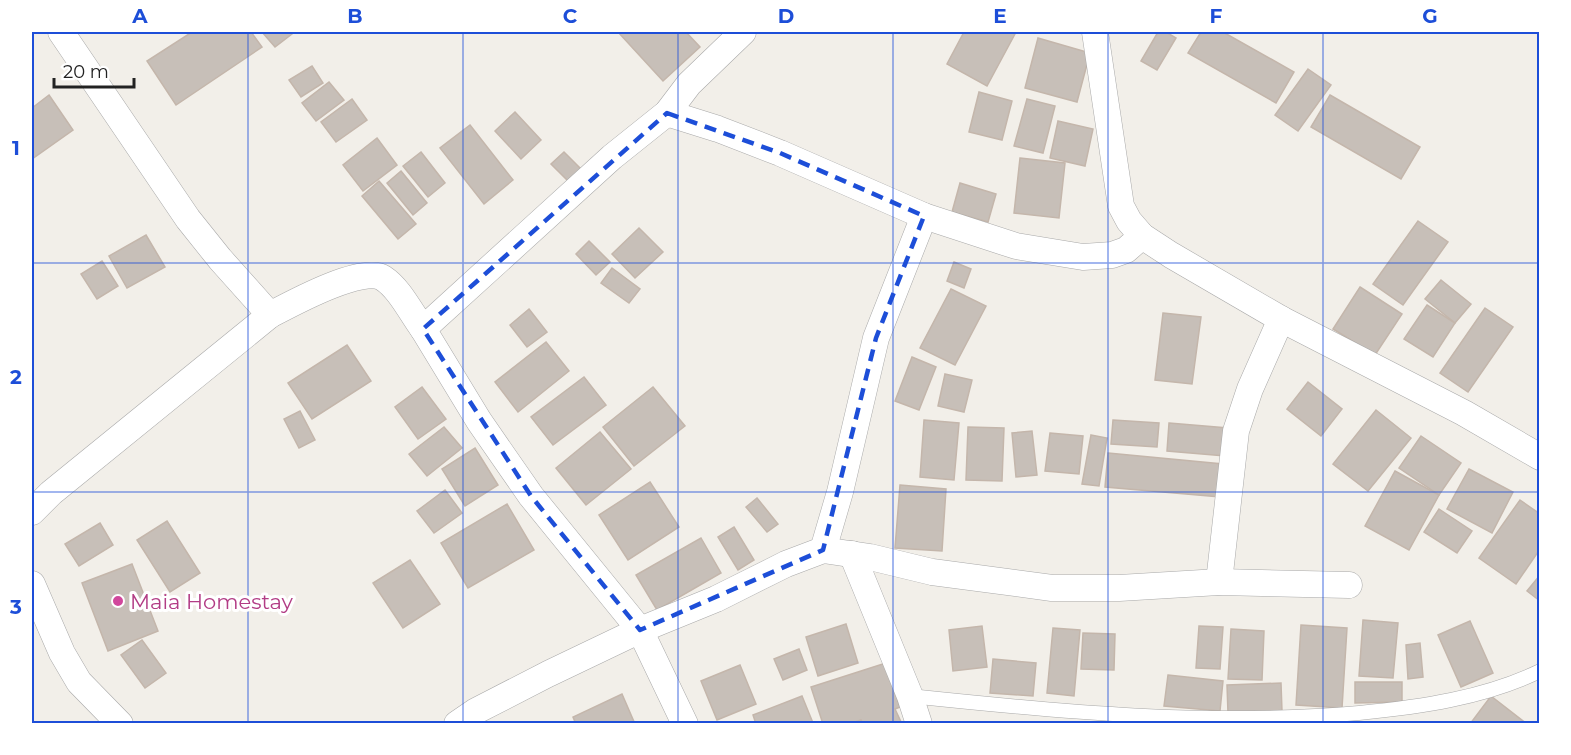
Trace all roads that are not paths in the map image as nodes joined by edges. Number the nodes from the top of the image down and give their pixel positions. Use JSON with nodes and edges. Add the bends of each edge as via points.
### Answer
{"nodes":[{"id":1,"x":61,"y":32,"type":"edge"},
{"id":2,"x":743,"y":32,"type":"edge"},
{"id":3,"x":1095,"y":32,"type":"edge"},
{"id":4,"x":667,"y":113,"type":"junction"},
{"id":5,"x":924,"y":216,"type":"junction"},
{"id":6,"x":1142,"y":236,"type":"junction"},
{"id":7,"x":270,"y":315,"type":"junction"},
{"id":8,"x":1281,"y":319,"type":"junction"},
{"id":9,"x":423,"y":329,"type":"junction"},
{"id":10,"x":1539,"y":457,"type":"edge"},
{"id":11,"x":32,"y":512,"type":"edge"},
{"id":12,"x":823,"y":550,"type":"junction"},
{"id":13,"x":852,"y":554,"type":"junction"},
{"id":14,"x":1219,"y":582,"type":"junction"},
{"id":15,"x":32,"y":584,"type":"edge"},
{"id":16,"x":1349,"y":585,"type":"dead end"},
{"id":17,"x":640,"y":630,"type":"junction"},
{"id":18,"x":1539,"y":671,"type":"edge"},
{"id":19,"x":910,"y":696,"type":"junction"},
{"id":20,"x":120,"y":723,"type":"edge"},
{"id":21,"x":457,"y":723,"type":"edge"},
{"id":22,"x":685,"y":723,"type":"edge"},
{"id":23,"x":919,"y":723,"type":"edge"}],
"edges":[{"from":1,"to":7,"type":"street","via":[[189,219]]},
{"from":2,"to":4,"type":"street","via":[[688,84]]},
{"from":3,"to":6,"type":"street","via":[[1121,206]]},
{"from":4,"to":5,"type":"street","via":[[770,149]]},
{"from":4,"to":9,"type":"street","via":[[612,157]]},
{"from":5,"to":6,"type":"street","via":[[1016,246],[1083,257],[1112,255],[1126,250]]},
{"from":5,"to":12,"type":"street","via":[[876,338]]},
{"from":6,"to":8,"type":"street"},
{"from":7,"to":9,"type":"street","via":[[331,286],[369,275],[381,277],[395,288]]},
{"from":7,"to":11,"type":"street"},
{"from":8,"to":10,"type":"street","via":[[1464,413]]},
{"from":8,"to":14,"type":"street","via":[[1236,431]]},
{"from":9,"to":17,"type":"street","via":[[531,496]]},
{"from":12,"to":13,"type":"street"},
{"from":12,"to":17,"type":"street"},
{"from":13,"to":14,"type":"street","via":[[932,572],[1052,588]]},
{"from":13,"to":19,"type":"street"},
{"from":14,"to":16,"type":"street"},
{"from":15,"to":20,"type":"street","via":[[79,682]]},
{"from":17,"to":21,"type":"street"},
{"from":17,"to":22,"type":"street"},
{"from":18,"to":19,"type":"lane","via":[[1512,684],[1412,708],[1322,716],[1191,719]]},
{"from":19,"to":23,"type":"street"}]}
